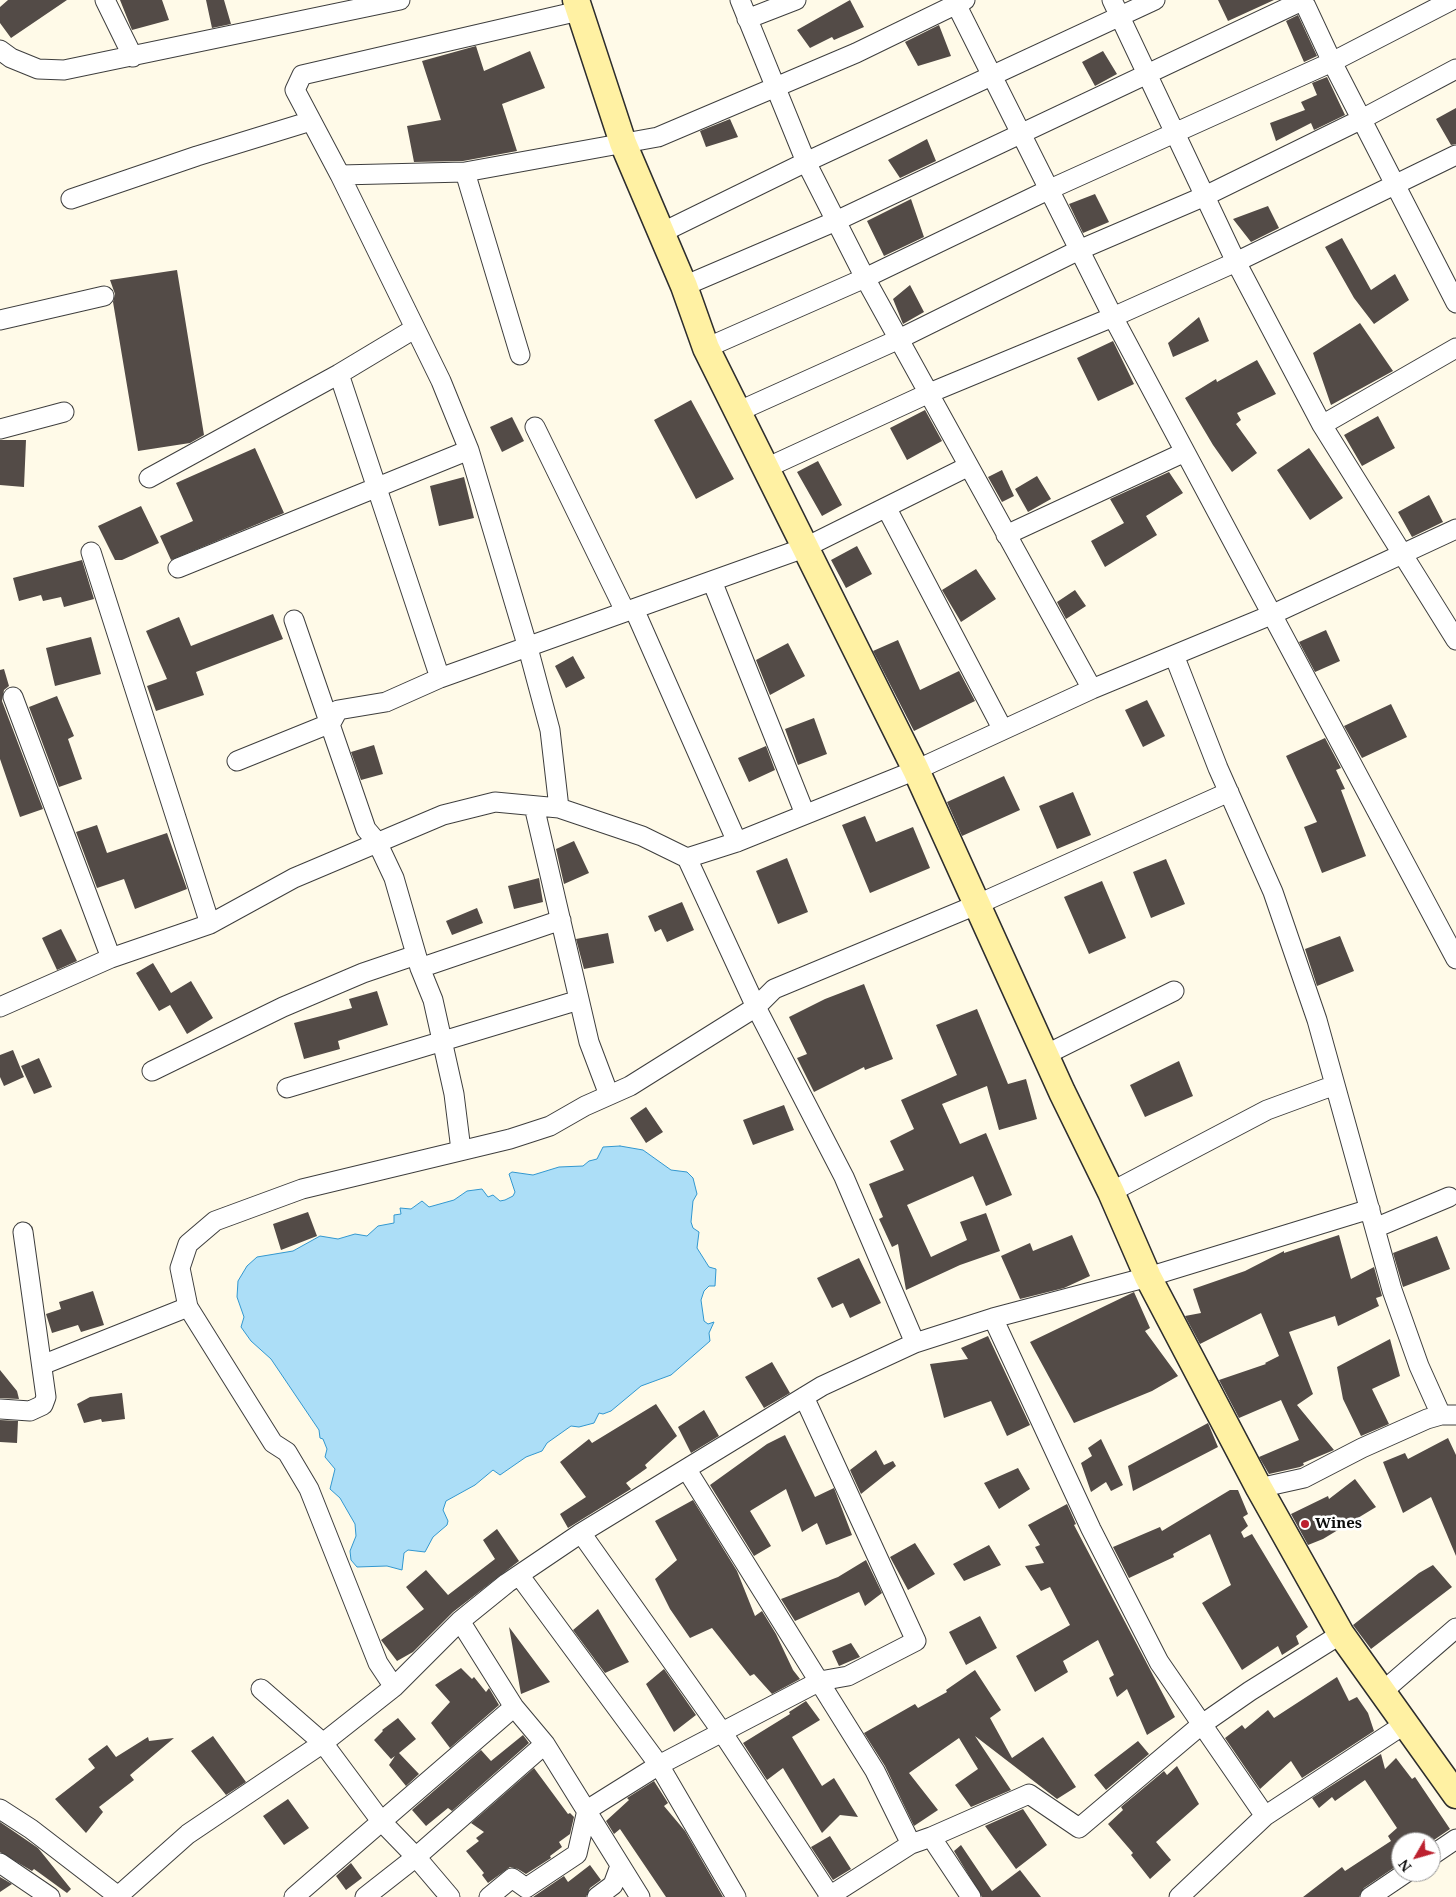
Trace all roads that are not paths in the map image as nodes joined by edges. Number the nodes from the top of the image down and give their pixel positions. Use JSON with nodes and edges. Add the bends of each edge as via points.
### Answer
{"nodes":[{"id":1,"x":105,"y":0,"type":"edge"},
{"id":2,"x":400,"y":0,"type":"edge"},
{"id":3,"x":740,"y":0,"type":"edge"},
{"id":4,"x":796,"y":0,"type":"edge"},
{"id":5,"x":1155,"y":0,"type":"edge"},
{"id":6,"x":1303,"y":0,"type":"edge"},
{"id":7,"x":1452,"y":0,"type":"edge"},
{"id":8,"x":958,"y":1,"type":"edge"},
{"id":9,"x":577,"y":4,"type":"edge"},
{"id":10,"x":1116,"y":8,"type":"edge"},
{"id":11,"x":747,"y":19,"type":"junction"},
{"id":12,"x":0,"y":50,"type":"edge"},
{"id":13,"x":133,"y":57,"type":"junction"},
{"id":14,"x":1332,"y":62,"type":"junction"},
{"id":15,"x":1456,"y":69,"type":"edge"},
{"id":16,"x":1148,"y":75,"type":"junction"},
{"id":17,"x":992,"y":77,"type":"junction"},
{"id":18,"x":775,"y":88,"type":"junction"},
{"id":19,"x":1362,"y":119,"type":"junction"},
{"id":20,"x":311,"y":121,"type":"junction"},
{"id":21,"x":1177,"y":133,"type":"junction"},
{"id":22,"x":1020,"y":134,"type":"junction"},
{"id":23,"x":623,"y":143,"type":"junction"},
{"id":24,"x":1456,"y":156,"type":"edge"},
{"id":25,"x":806,"y":162,"type":"junction"},
{"id":26,"x":465,"y":172,"type":"junction"},
{"id":27,"x":340,"y":175,"type":"junction"},
{"id":28,"x":1396,"y":184,"type":"junction"},
{"id":29,"x":1048,"y":190,"type":"junction"},
{"id":30,"x":1205,"y":196,"type":"junction"},
{"id":31,"x":71,"y":199,"type":"dead end"},
{"id":32,"x":836,"y":221,"type":"junction"},
{"id":33,"x":661,"y":233,"type":"junction"},
{"id":34,"x":1079,"y":250,"type":"junction"},
{"id":35,"x":1236,"y":262,"type":"junction"},
{"id":36,"x":865,"y":278,"type":"junction"},
{"id":37,"x":684,"y":286,"type":"junction"},
{"id":38,"x":104,"y":296,"type":"dead end"},
{"id":39,"x":1456,"y":303,"type":"edge"},
{"id":40,"x":1113,"y":317,"type":"junction"},
{"id":41,"x":0,"y":320,"type":"edge"},
{"id":42,"x":414,"y":329,"type":"junction"},
{"id":43,"x":897,"y":340,"type":"junction"},
{"id":44,"x":706,"y":348,"type":"junction"},
{"id":45,"x":1456,"y":348,"type":"edge"},
{"id":46,"x":520,"y":355,"type":"dead end"},
{"id":47,"x":339,"y":374,"type":"junction"},
{"id":48,"x":927,"y":394,"type":"junction"},
{"id":49,"x":64,"y":412,"type":"dead end"},
{"id":50,"x":737,"y":412,"type":"junction"},
{"id":51,"x":1322,"y":425,"type":"junction"},
{"id":52,"x":535,"y":427,"type":"dead end"},
{"id":53,"x":0,"y":429,"type":"edge"},
{"id":54,"x":469,"y":450,"type":"junction"},
{"id":55,"x":1184,"y":452,"type":"junction"},
{"id":56,"x":967,"y":467,"type":"junction"},
{"id":57,"x":764,"y":468,"type":"junction"},
{"id":58,"x":149,"y":478,"type":"dead end"},
{"id":59,"x":376,"y":487,"type":"junction"},
{"id":60,"x":887,"y":509,"type":"junction"},
{"id":61,"x":1456,"y":529,"type":"edge"},
{"id":62,"x":1006,"y":535,"type":"junction"},
{"id":63,"x":804,"y":548,"type":"junction"},
{"id":64,"x":90,"y":552,"type":"dead end"},
{"id":65,"x":1403,"y":556,"type":"junction"},
{"id":66,"x":178,"y":568,"type":"dead end"},
{"id":67,"x":712,"y":581,"type":"junction"},
{"id":68,"x":630,"y":610,"type":"junction"},
{"id":69,"x":1271,"y":615,"type":"junction"},
{"id":70,"x":294,"y":620,"type":"dead end"},
{"id":71,"x":1456,"y":640,"type":"edge"},
{"id":72,"x":528,"y":648,"type":"junction"},
{"id":73,"x":1174,"y":655,"type":"junction"},
{"id":74,"x":440,"y":678,"type":"junction"},
{"id":75,"x":1092,"y":689,"type":"junction"},
{"id":76,"x":12,"y":697,"type":"dead end"},
{"id":77,"x":331,"y":723,"type":"junction"},
{"id":78,"x":1003,"y":730,"type":"junction"},
{"id":79,"x":237,"y":761,"type":"dead end"},
{"id":80,"x":916,"y":770,"type":"junction"},
{"id":81,"x":1229,"y":792,"type":"junction"},
{"id":82,"x":534,"y":806,"type":"junction"},
{"id":83,"x":559,"y":808,"type":"junction"},
{"id":84,"x":805,"y":814,"type":"junction"},
{"id":85,"x":377,"y":842,"type":"junction"},
{"id":86,"x":737,"y":842,"type":"junction"},
{"id":87,"x":687,"y":858,"type":"junction"},
{"id":88,"x":976,"y":905,"type":"junction"},
{"id":89,"x":561,"y":920,"type":"junction"},
{"id":90,"x":210,"y":924,"type":"junction"},
{"id":91,"x":110,"y":958,"type":"junction"},
{"id":92,"x":1456,"y":959,"type":"edge"},
{"id":93,"x":418,"y":962,"type":"junction"},
{"id":94,"x":1174,"y":990,"type":"dead end"},
{"id":95,"x":579,"y":1000,"type":"junction"},
{"id":96,"x":0,"y":1007,"type":"edge"},
{"id":97,"x":756,"y":1007,"type":"junction"},
{"id":98,"x":442,"y":1042,"type":"junction"},
{"id":99,"x":1046,"y":1055,"type":"junction"},
{"id":100,"x":152,"y":1071,"type":"dead end"},
{"id":101,"x":1335,"y":1085,"type":"junction"},
{"id":102,"x":287,"y":1088,"type":"dead end"},
{"id":103,"x":609,"y":1095,"type":"junction"},
{"id":104,"x":461,"y":1150,"type":"junction"},
{"id":105,"x":1111,"y":1192,"type":"junction"},
{"id":106,"x":1449,"y":1197,"type":"dead end"},
{"id":107,"x":1370,"y":1209,"type":"junction"},
{"id":108,"x":1375,"y":1228,"type":"junction"},
{"id":109,"x":23,"y":1232,"type":"dead end"},
{"id":110,"x":1148,"y":1278,"type":"junction"},
{"id":111,"x":188,"y":1307,"type":"junction"},
{"id":112,"x":992,"y":1318,"type":"junction"},
{"id":113,"x":915,"y":1343,"type":"junction"},
{"id":114,"x":42,"y":1365,"type":"junction"},
{"id":115,"x":804,"y":1397,"type":"junction"},
{"id":116,"x":0,"y":1410,"type":"edge"},
{"id":117,"x":1448,"y":1415,"type":"edge"},
{"id":118,"x":687,"y":1470,"type":"junction"},
{"id":119,"x":1259,"y":1488,"type":"junction"},
{"id":120,"x":581,"y":1533,"type":"junction"},
{"id":121,"x":518,"y":1575,"type":"junction"},
{"id":122,"x":460,"y":1621,"type":"junction"},
{"id":123,"x":1456,"y":1628,"type":"edge"},
{"id":124,"x":1341,"y":1634,"type":"junction"},
{"id":125,"x":820,"y":1681,"type":"junction"},
{"id":126,"x":394,"y":1687,"type":"junction"},
{"id":127,"x":261,"y":1689,"type":"dead end"},
{"id":128,"x":1382,"y":1692,"type":"junction"},
{"id":129,"x":514,"y":1707,"type":"junction"},
{"id":130,"x":1405,"y":1724,"type":"junction"},
{"id":131,"x":1202,"y":1725,"type":"junction"},
{"id":132,"x":722,"y":1732,"type":"junction"},
{"id":133,"x":323,"y":1743,"type":"junction"},
{"id":134,"x":545,"y":1744,"type":"junction"},
{"id":135,"x":658,"y":1765,"type":"junction"},
{"id":136,"x":1456,"y":1795,"type":"edge"},
{"id":137,"x":0,"y":1810,"type":"edge"},
{"id":138,"x":587,"y":1810,"type":"junction"},
{"id":139,"x":1265,"y":1816,"type":"junction"},
{"id":140,"x":381,"y":1821,"type":"junction"},
{"id":141,"x":931,"y":1838,"type":"junction"},
{"id":142,"x":1456,"y":1839,"type":"edge"},
{"id":143,"x":911,"y":1844,"type":"junction"},
{"id":144,"x":1441,"y":1849,"type":"edge"},
{"id":145,"x":416,"y":1856,"type":"junction"},
{"id":146,"x":0,"y":1863,"type":"edge"},
{"id":147,"x":620,"y":1866,"type":"junction"},
{"id":148,"x":1392,"y":1882,"type":"edge"},
{"id":149,"x":50,"y":1897,"type":"edge"},
{"id":150,"x":117,"y":1897,"type":"edge"},
{"id":151,"x":294,"y":1897,"type":"edge"},
{"id":152,"x":365,"y":1897,"type":"edge"},
{"id":153,"x":450,"y":1897,"type":"edge"},
{"id":154,"x":489,"y":1897,"type":"edge"},
{"id":155,"x":597,"y":1897,"type":"edge"},
{"id":156,"x":640,"y":1897,"type":"edge"},
{"id":157,"x":736,"y":1897,"type":"edge"},
{"id":158,"x":829,"y":1897,"type":"edge"},
{"id":159,"x":971,"y":1897,"type":"edge"},
{"id":160,"x":1179,"y":1897,"type":"edge"},
{"id":161,"x":1370,"y":1897,"type":"edge"}],
"edges":[{"from":1,"to":13,"type":"street"},
{"from":2,"to":13,"type":"street"},
{"from":3,"to":11,"type":"street"},
{"from":4,"to":11,"type":"street"},
{"from":5,"to":10,"type":"street"},
{"from":6,"to":14,"type":"street"},
{"from":6,"to":16,"type":"street"},
{"from":7,"to":14,"type":"street"},
{"from":8,"to":17,"type":"street"},
{"from":8,"to":18,"type":"street","via":[[856,53]]},
{"from":9,"to":20,"type":"street","via":[[302,75],[295,90]]},
{"from":9,"to":23,"type":"street"},
{"from":10,"to":16,"type":"street"},
{"from":10,"to":17,"type":"street"},
{"from":11,"to":18,"type":"street"},
{"from":12,"to":13,"type":"street","via":[[38,69],[64,70]]},
{"from":14,"to":19,"type":"street"},
{"from":14,"to":21,"type":"street"},
{"from":15,"to":19,"type":"street"},
{"from":16,"to":21,"type":"street"},
{"from":16,"to":22,"type":"street"},
{"from":17,"to":22,"type":"street"},
{"from":17,"to":25,"type":"street"},
{"from":18,"to":23,"type":"street","via":[[658,137]]},
{"from":18,"to":25,"type":"street"},
{"from":19,"to":28,"type":"street"},
{"from":19,"to":30,"type":"street"},
{"from":20,"to":27,"type":"street"},
{"from":20,"to":31,"type":"street"},
{"from":21,"to":29,"type":"street"},
{"from":21,"to":30,"type":"street"},
{"from":22,"to":29,"type":"street"},
{"from":22,"to":32,"type":"street"},
{"from":23,"to":26,"type":"street"},
{"from":23,"to":33,"type":"street"},
{"from":24,"to":28,"type":"street"},
{"from":25,"to":32,"type":"street"},
{"from":25,"to":33,"type":"street"},
{"from":26,"to":27,"type":"street"},
{"from":26,"to":46,"type":"street"},
{"from":27,"to":42,"type":"street"},
{"from":28,"to":35,"type":"street"},
{"from":28,"to":39,"type":"street"},
{"from":29,"to":34,"type":"street"},
{"from":29,"to":36,"type":"street"},
{"from":30,"to":34,"type":"street"},
{"from":30,"to":35,"type":"street"},
{"from":32,"to":36,"type":"street"},
{"from":32,"to":37,"type":"street"},
{"from":33,"to":37,"type":"street"},
{"from":34,"to":40,"type":"street"},
{"from":34,"to":43,"type":"street"},
{"from":35,"to":40,"type":"street"},
{"from":35,"to":51,"type":"street"},
{"from":36,"to":43,"type":"street"},
{"from":36,"to":44,"type":"street"},
{"from":37,"to":44,"type":"street"},
{"from":38,"to":41,"type":"street"},
{"from":40,"to":48,"type":"street"},
{"from":40,"to":55,"type":"street"},
{"from":42,"to":47,"type":"street"},
{"from":42,"to":54,"type":"street","via":[[442,382]]},
{"from":43,"to":48,"type":"street"},
{"from":43,"to":50,"type":"street"},
{"from":44,"to":50,"type":"street"},
{"from":45,"to":51,"type":"street"},
{"from":47,"to":58,"type":"street"},
{"from":47,"to":59,"type":"street"},
{"from":48,"to":56,"type":"street"},
{"from":48,"to":57,"type":"street"},
{"from":49,"to":53,"type":"street"},
{"from":50,"to":57,"type":"street"},
{"from":51,"to":65,"type":"street"},
{"from":52,"to":68,"type":"street"},
{"from":54,"to":59,"type":"street"},
{"from":54,"to":72,"type":"street"},
{"from":55,"to":62,"type":"street"},
{"from":55,"to":69,"type":"street"},
{"from":56,"to":60,"type":"street"},
{"from":56,"to":62,"type":"street"},
{"from":57,"to":63,"type":"street"},
{"from":59,"to":66,"type":"street"},
{"from":59,"to":74,"type":"street"},
{"from":60,"to":63,"type":"street"},
{"from":60,"to":78,"type":"street"},
{"from":61,"to":65,"type":"street"},
{"from":62,"to":75,"type":"street"},
{"from":63,"to":67,"type":"street"},
{"from":63,"to":80,"type":"street"},
{"from":64,"to":90,"type":"street"},
{"from":65,"to":69,"type":"street"},
{"from":65,"to":71,"type":"street"},
{"from":67,"to":68,"type":"street"},
{"from":67,"to":84,"type":"street"},
{"from":68,"to":72,"type":"street"},
{"from":68,"to":86,"type":"street"},
{"from":69,"to":73,"type":"street"},
{"from":69,"to":92,"type":"street"},
{"from":70,"to":77,"type":"street"},
{"from":72,"to":74,"type":"street"},
{"from":72,"to":83,"type":"street","via":[[550,730]]},
{"from":73,"to":75,"type":"street"},
{"from":73,"to":81,"type":"street"},
{"from":74,"to":77,"type":"street","via":[[386,702],[338,710]]},
{"from":75,"to":78,"type":"street"},
{"from":76,"to":91,"type":"street"},
{"from":77,"to":79,"type":"street"},
{"from":77,"to":85,"type":"street","via":[[366,829]]},
{"from":78,"to":80,"type":"street"},
{"from":80,"to":84,"type":"street"},
{"from":80,"to":88,"type":"street"},
{"from":81,"to":88,"type":"street"},
{"from":81,"to":101,"type":"street","via":[[1273,892]]},
{"from":82,"to":83,"type":"street"},
{"from":82,"to":85,"type":"street","via":[[495,802],[443,814]]},
{"from":82,"to":89,"type":"street"},
{"from":83,"to":87,"type":"street","via":[[642,836]]},
{"from":84,"to":86,"type":"street"},
{"from":85,"to":90,"type":"street","via":[[294,878]]},
{"from":85,"to":93,"type":"street","via":[[394,878]]},
{"from":86,"to":87,"type":"street"},
{"from":87,"to":97,"type":"street"},
{"from":88,"to":97,"type":"street","via":[[774,989]]},
{"from":88,"to":99,"type":"street"},
{"from":89,"to":93,"type":"street"},
{"from":89,"to":95,"type":"street"},
{"from":90,"to":91,"type":"street"},
{"from":91,"to":96,"type":"street"},
{"from":93,"to":98,"type":"street","via":[[433,1000]]},
{"from":93,"to":100,"type":"street","via":[[363,973],[283,1007]]},
{"from":94,"to":99,"type":"street"},
{"from":95,"to":98,"type":"street","via":[[479,1028]]},
{"from":95,"to":103,"type":"street","via":[[589,1042]]},
{"from":97,"to":103,"type":"street","via":[[630,1086]]},
{"from":97,"to":113,"type":"street","via":[[844,1177]]},
{"from":98,"to":102,"type":"street"},
{"from":98,"to":104,"type":"street","via":[[454,1094]]},
{"from":99,"to":105,"type":"street"},
{"from":101,"to":105,"type":"street","via":[[1267,1110]]},
{"from":101,"to":107,"type":"street"},
{"from":103,"to":104,"type":"street","via":[[550,1126]]},
{"from":104,"to":111,"type":"street","via":[[302,1189],[215,1221],[188,1244],[180,1268]]},
{"from":105,"to":110,"type":"street"},
{"from":106,"to":108,"type":"street"},
{"from":107,"to":108,"type":"street"},
{"from":107,"to":110,"type":"street"},
{"from":108,"to":117,"type":"street","via":[[1392,1290],[1419,1366]]},
{"from":109,"to":114,"type":"street"},
{"from":110,"to":112,"type":"street"},
{"from":110,"to":119,"type":"street"},
{"from":111,"to":114,"type":"street"},
{"from":111,"to":126,"type":"street","via":[[274,1443],[287,1452],[309,1489],[378,1663]]},
{"from":112,"to":113,"type":"street"},
{"from":112,"to":131,"type":"street","via":[[1090,1529],[1160,1662]]},
{"from":113,"to":115,"type":"street"},
{"from":114,"to":116,"type":"street","via":[[44,1405],[30,1411]]},
{"from":115,"to":118,"type":"street"},
{"from":115,"to":125,"type":"street","via":[[916,1641],[848,1676]]},
{"from":117,"to":119,"type":"street","via":[[1386,1436],[1304,1478]]},
{"from":118,"to":120,"type":"street"},
{"from":118,"to":125,"type":"street"},
{"from":119,"to":124,"type":"street"},
{"from":120,"to":121,"type":"street"},
{"from":120,"to":132,"type":"street"},
{"from":121,"to":122,"type":"street"},
{"from":121,"to":135,"type":"street"},
{"from":122,"to":126,"type":"street"},
{"from":122,"to":129,"type":"street"},
{"from":123,"to":128,"type":"street"},
{"from":124,"to":128,"type":"street"},
{"from":124,"to":131,"type":"street"},
{"from":125,"to":132,"type":"street"},
{"from":125,"to":143,"type":"street","via":[[875,1770]]},
{"from":126,"to":133,"type":"street"},
{"from":127,"to":133,"type":"street"},
{"from":128,"to":130,"type":"street"},
{"from":129,"to":134,"type":"street"},
{"from":129,"to":140,"type":"street"},
{"from":130,"to":136,"type":"street"},
{"from":130,"to":139,"type":"street"},
{"from":131,"to":139,"type":"street"},
{"from":131,"to":141,"type":"street","via":[[1079,1828],[1029,1794]]},
{"from":132,"to":135,"type":"street"},
{"from":132,"to":158,"type":"street"},
{"from":133,"to":140,"type":"street"},
{"from":133,"to":150,"type":"street","via":[[188,1834]]},
{"from":134,"to":138,"type":"street"},
{"from":134,"to":145,"type":"street"},
{"from":135,"to":138,"type":"street"},
{"from":135,"to":157,"type":"street"},
{"from":137,"to":150,"type":"street","via":[[32,1829]]},
{"from":138,"to":147,"type":"street"},
{"from":138,"to":154,"type":"street","via":[[577,1854],[526,1888],[512,1878]]},
{"from":139,"to":160,"type":"street"},
{"from":140,"to":145,"type":"street"},
{"from":140,"to":151,"type":"street"},
{"from":141,"to":143,"type":"street"},
{"from":141,"to":159,"type":"street"},
{"from":142,"to":144,"type":"street"},
{"from":143,"to":158,"type":"street"},
{"from":145,"to":152,"type":"street"},
{"from":145,"to":153,"type":"street"},
{"from":146,"to":149,"type":"street"},
{"from":147,"to":155,"type":"street","via":[[613,1885]]},
{"from":147,"to":156,"type":"street"},
{"from":148,"to":161,"type":"street"}]}
